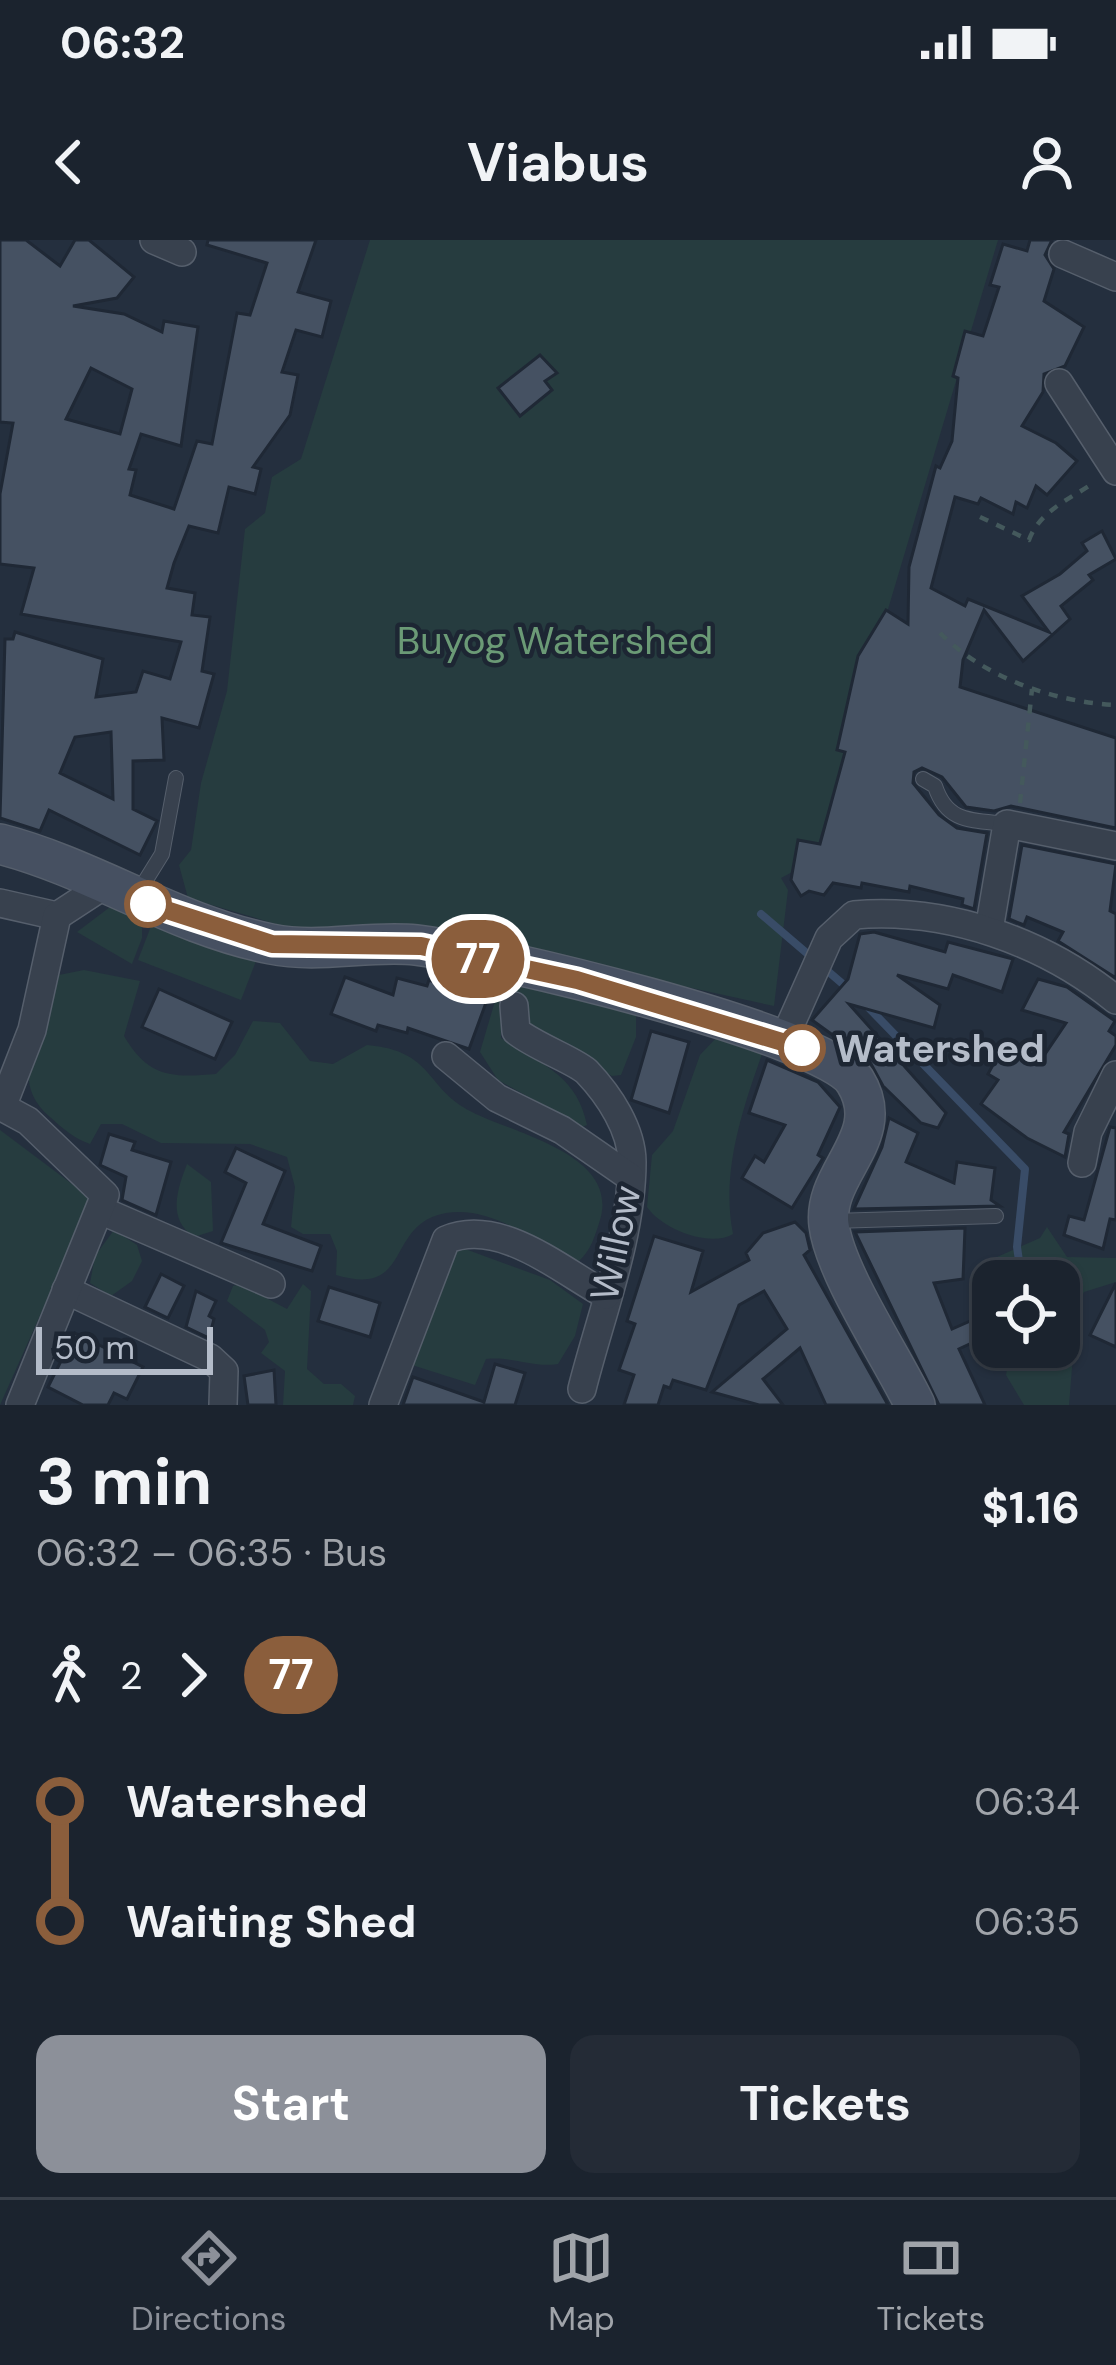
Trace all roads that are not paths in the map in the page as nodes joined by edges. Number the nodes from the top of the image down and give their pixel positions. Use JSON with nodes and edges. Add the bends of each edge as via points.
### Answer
{"nodes":[{"id":1,"x":154,"y":240,"type":"edge"},
{"id":2,"x":182,"y":252,"type":"dead end"},
{"id":3,"x":1063,"y":254,"type":"dead end"},
{"id":4,"x":1116,"y":277,"type":"edge"},
{"id":5,"x":1059,"y":383,"type":"dead end"},
{"id":6,"x":1111,"y":473,"type":"edge"},
{"id":7,"x":176,"y":778,"type":"dead end"},
{"id":8,"x":923,"y":779,"type":"dead end"},
{"id":9,"x":1006,"y":824,"type":"junction"},
{"id":10,"x":0,"y":844,"type":"edge"},
{"id":11,"x":1116,"y":846,"type":"edge"},
{"id":12,"x":120,"y":891,"type":"junction"},
{"id":13,"x":0,"y":903,"type":"edge"},
{"id":14,"x":57,"y":916,"type":"junction"},
{"id":15,"x":989,"y":930,"type":"junction"},
{"id":16,"x":1116,"y":1000,"type":"edge"},
{"id":17,"x":514,"y":1006,"type":"dead end"},
{"id":18,"x":784,"y":1039,"type":"junction"},
{"id":19,"x":11,"y":1045,"type":"edge"},
{"id":20,"x":446,"y":1057,"type":"dead end"},
{"id":21,"x":1116,"y":1075,"type":"edge"},
{"id":22,"x":1,"y":1108,"type":"edge"},
{"id":23,"x":1082,"y":1163,"type":"dead end"},
{"id":24,"x":630,"y":1177,"type":"junction"},
{"id":25,"x":100,"y":1210,"type":"junction"},
{"id":26,"x":996,"y":1216,"type":"dead end"},
{"id":27,"x":828,"y":1221,"type":"junction"},
{"id":28,"x":271,"y":1284,"type":"dead end"},
{"id":29,"x":66,"y":1290,"type":"junction"},
{"id":30,"x":605,"y":1295,"type":"junction"},
{"id":31,"x":582,"y":1389,"type":"dead end"},
{"id":32,"x":20,"y":1405,"type":"edge"},
{"id":33,"x":223,"y":1405,"type":"edge"},
{"id":34,"x":383,"y":1405,"type":"edge"},
{"id":35,"x":915,"y":1405,"type":"edge"}],
"edges":[{"from":1,"to":2,"type":"street"},
{"from":3,"to":4,"type":"street"},
{"from":5,"to":6,"type":"street"},
{"from":7,"to":12,"type":"lane","via":[[162,854]]},
{"from":8,"to":9,"type":"lane","via":[[955,818]]},
{"from":9,"to":11,"type":"street"},
{"from":9,"to":15,"type":"street"},
{"from":10,"to":12,"type":"street","via":[[40,852]]},
{"from":12,"to":14,"type":"street"},
{"from":12,"to":18,"type":"street","via":[[272,944],[421,946]]},
{"from":13,"to":14,"type":"street"},
{"from":14,"to":19,"type":"street","via":[[32,1030]]},
{"from":15,"to":16,"type":"street","via":[[1068,966]]},
{"from":15,"to":18,"type":"street","via":[[854,915],[829,938]]},
{"from":17,"to":24,"type":"street","name":"Willow","via":[[516,1031],[583,1068],[601,1090],[622,1121]]},
{"from":18,"to":27,"type":"street","via":[[850,1074],[866,1109],[865,1132]]},
{"from":19,"to":22,"type":"street"},
{"from":20,"to":24,"type":"street","via":[[497,1098]]},
{"from":21,"to":23,"type":"street"},
{"from":22,"to":25,"type":"street","via":[[28,1121],[86,1173],[105,1195]]},
{"from":24,"to":30,"type":"street","name":"Willow"},
{"from":25,"to":28,"type":"street"},
{"from":25,"to":29,"type":"street"},
{"from":26,"to":27,"type":"lane"},
{"from":27,"to":35,"type":"street","via":[[837,1255]]},
{"from":29,"to":32,"type":"street"},
{"from":29,"to":33,"type":"street","via":[[210,1358],[224,1371]]},
{"from":30,"to":31,"type":"street","name":"Willow"},
{"from":30,"to":34,"type":"street","via":[[496,1235],[468,1230],[446,1240]]}]}
